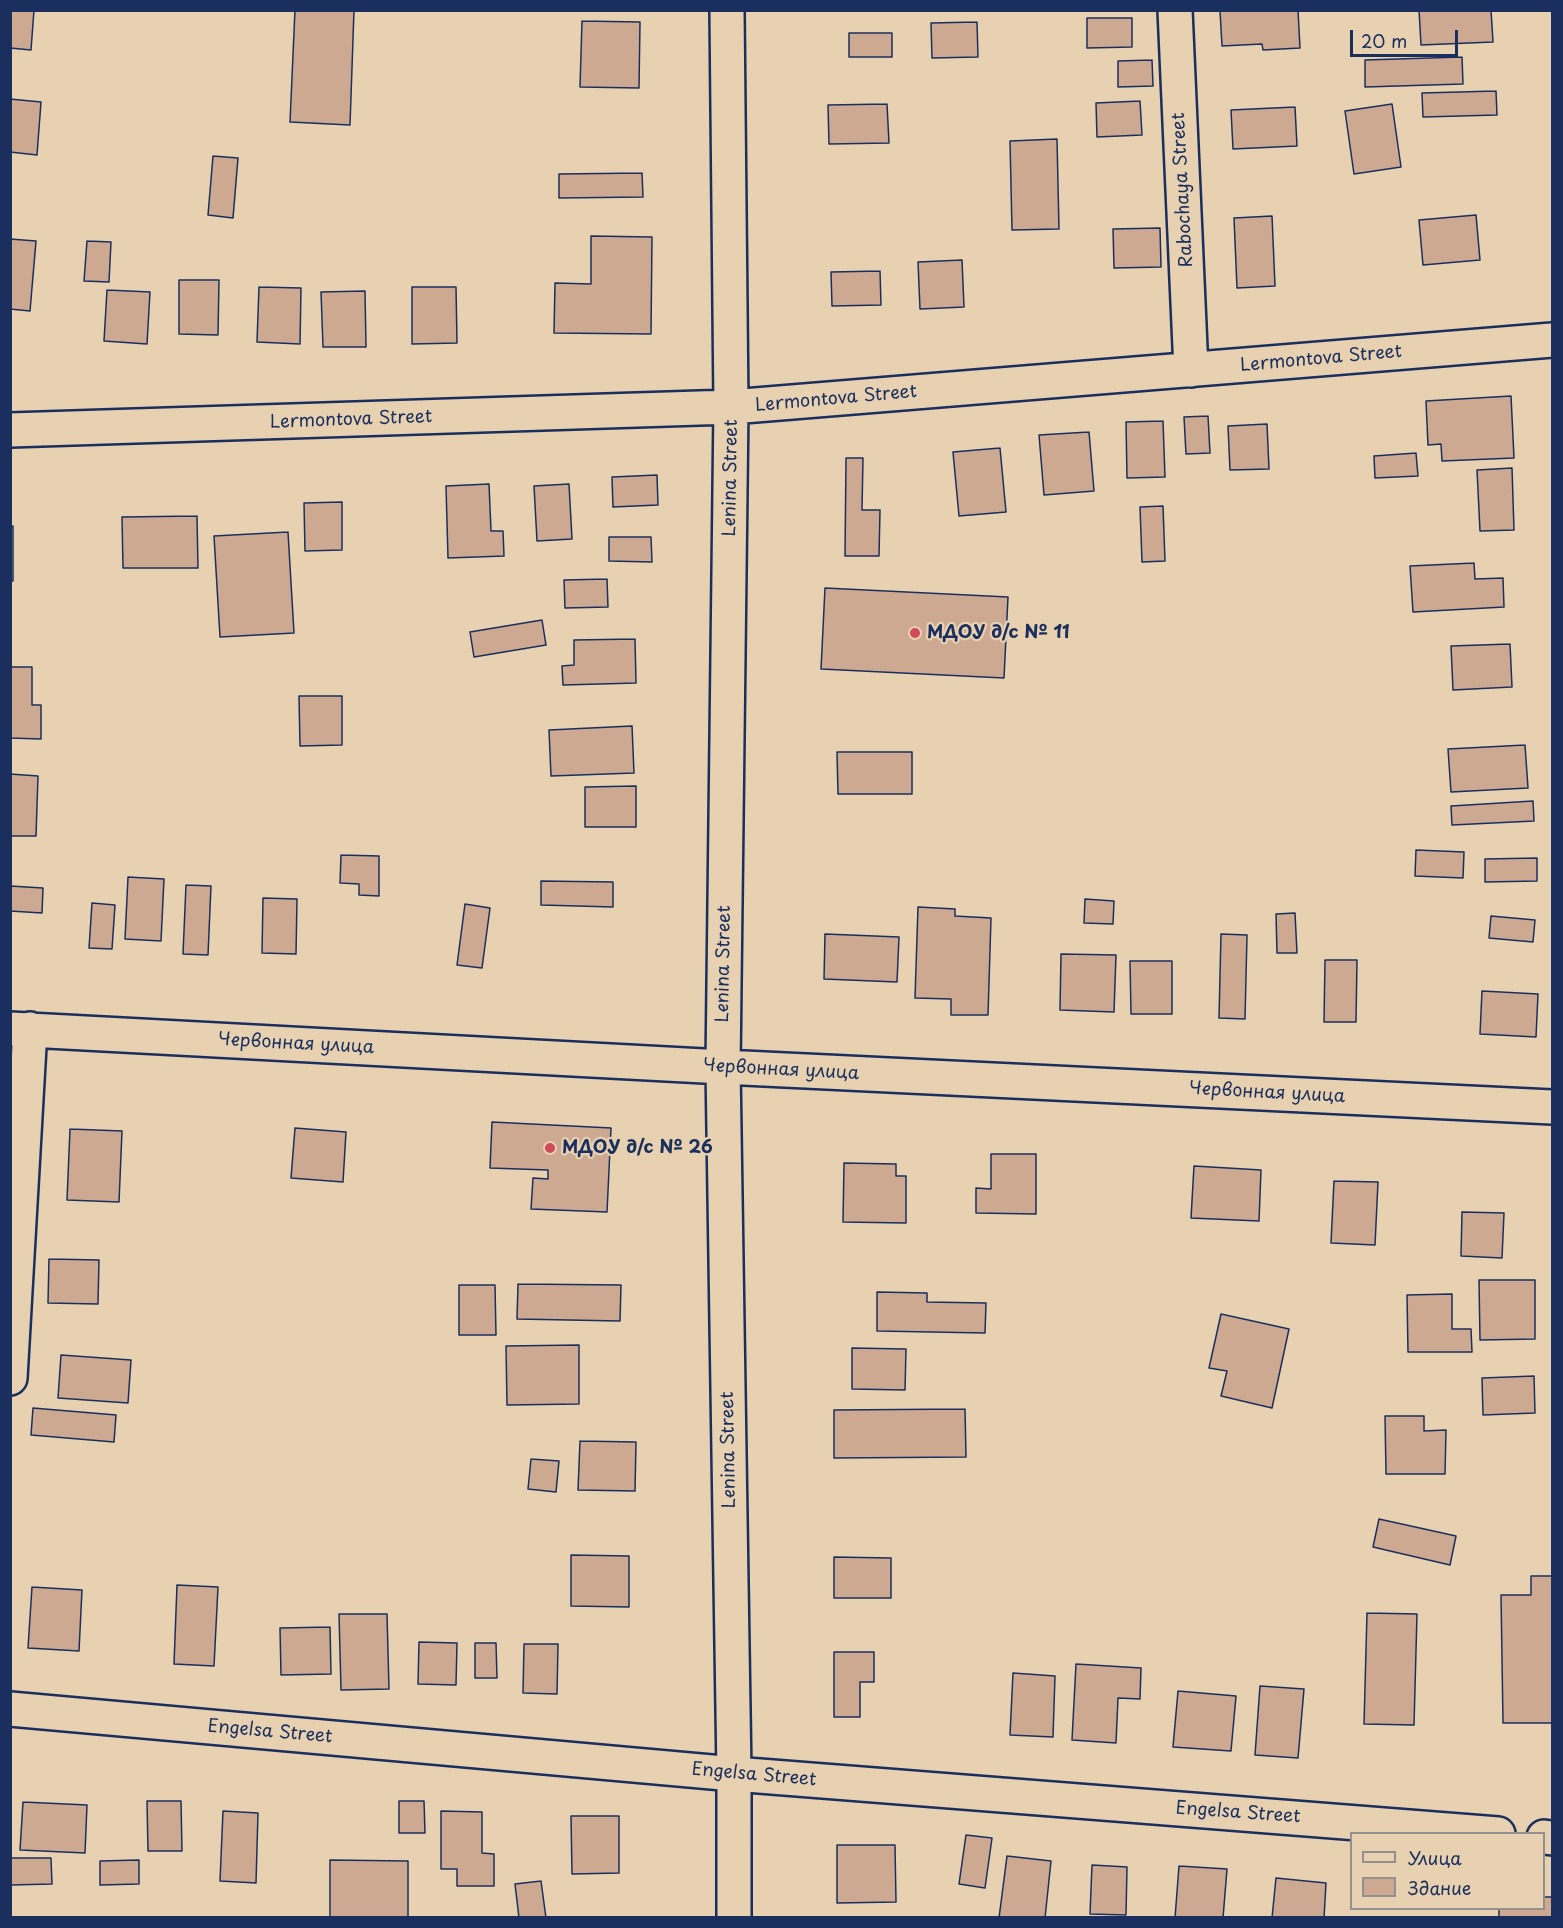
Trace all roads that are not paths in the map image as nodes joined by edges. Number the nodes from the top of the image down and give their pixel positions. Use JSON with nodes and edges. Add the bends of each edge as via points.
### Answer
{"nodes":[{"id":1,"x":727,"y":10,"type":"edge"},
{"id":2,"x":1175,"y":10,"type":"edge"},
{"id":3,"x":1552,"y":340,"type":"edge"},
{"id":4,"x":1191,"y":370,"type":"junction"},
{"id":5,"x":732,"y":407,"type":"junction"},
{"id":6,"x":10,"y":430,"type":"edge"},
{"id":7,"x":20,"y":1029,"type":"edge"},
{"id":8,"x":723,"y":1067,"type":"junction"},
{"id":9,"x":1552,"y":1107,"type":"edge"},
{"id":10,"x":10,"y":1378,"type":"edge"},
{"id":11,"x":10,"y":1709,"type":"edge"},
{"id":12,"x":734,"y":1774,"type":"junction"},
{"id":13,"x":1485,"y":1832,"type":"edge"},
{"id":14,"x":734,"y":1917,"type":"edge"}],
"edges":[{"from":1,"to":5,"type":"street","name":"Lenina Street"},
{"from":2,"to":4,"type":"street","name":"Rabochaya Street"},
{"from":3,"to":4,"type":"street","name":"Lermontova Street"},
{"from":4,"to":5,"type":"street","name":"Lermontova Street"},
{"from":5,"to":6,"type":"street","name":"Lermontova Street"},
{"from":5,"to":8,"type":"street","name":"Lenina Street"},
{"from":7,"to":8,"type":"street","name":"Червонная улица"},
{"from":7,"to":10,"type":"street"},
{"from":8,"to":9,"type":"street","name":"Червонная улица"},
{"from":8,"to":12,"type":"street","name":"Lenina Street"},
{"from":11,"to":12,"type":"street","name":"Engelsa Street"},
{"from":12,"to":13,"type":"street","name":"Engelsa Street"},
{"from":12,"to":14,"type":"street","name":"Lenina Street"}]}
